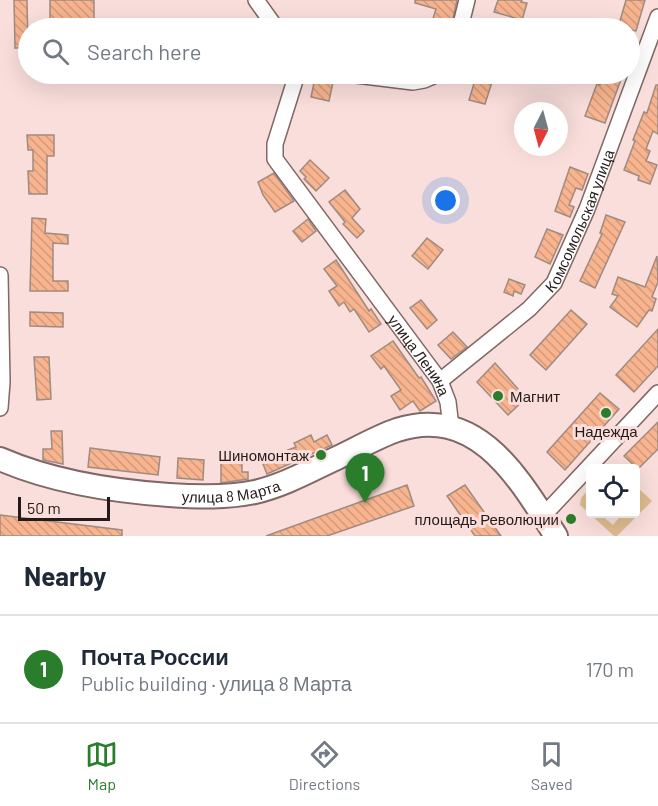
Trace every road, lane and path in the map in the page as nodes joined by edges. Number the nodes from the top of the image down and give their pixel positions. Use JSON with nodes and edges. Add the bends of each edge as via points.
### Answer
{"nodes":[{"id":1,"x":256,"y":0,"type":"edge"},
{"id":2,"x":467,"y":0,"type":"edge"},
{"id":3,"x":658,"y":17,"type":"edge"},
{"id":4,"x":269,"y":18,"type":"edge"},
{"id":5,"x":462,"y":18,"type":"edge"},
{"id":6,"x":640,"y":66,"type":"edge"},
{"id":7,"x":294,"y":84,"type":"edge"},
{"id":8,"x":633,"y":84,"type":"edge"},
{"id":9,"x":0,"y":275,"type":"edge"},
{"id":10,"x":440,"y":381,"type":"junction"},
{"id":11,"x":658,"y":393,"type":"edge"},
{"id":12,"x":0,"y":408,"type":"edge"},
{"id":13,"x":451,"y":427,"type":"junction"},
{"id":14,"x":0,"y":459,"type":"edge"},
{"id":15,"x":543,"y":516,"type":"junction"},
{"id":16,"x":556,"y":536,"type":"edge"}],
"edges":[{"from":1,"to":4,"type":"street"},
{"from":2,"to":5,"type":"street"},
{"from":3,"to":6,"type":"street","name":"Комсомольская улица"},
{"from":7,"to":10,"type":"street","name":"улица Ленина","via":[[274,144],[278,165]]},
{"from":8,"to":10,"type":"street","name":"Комсомольская улица","via":[[587,209],[554,283],[529,309]]},
{"from":9,"to":12,"type":"street"},
{"from":10,"to":13,"type":"street","name":"улица Ленина"},
{"from":11,"to":15,"type":"street"},
{"from":13,"to":14,"type":"main road","name":"улица 8 Марта","via":[[423,425],[398,430],[291,481],[231,495],[190,496],[105,488]]},
{"from":13,"to":15,"type":"main road","via":[[474,435],[500,456]]},
{"from":15,"to":16,"type":"main road"}]}
